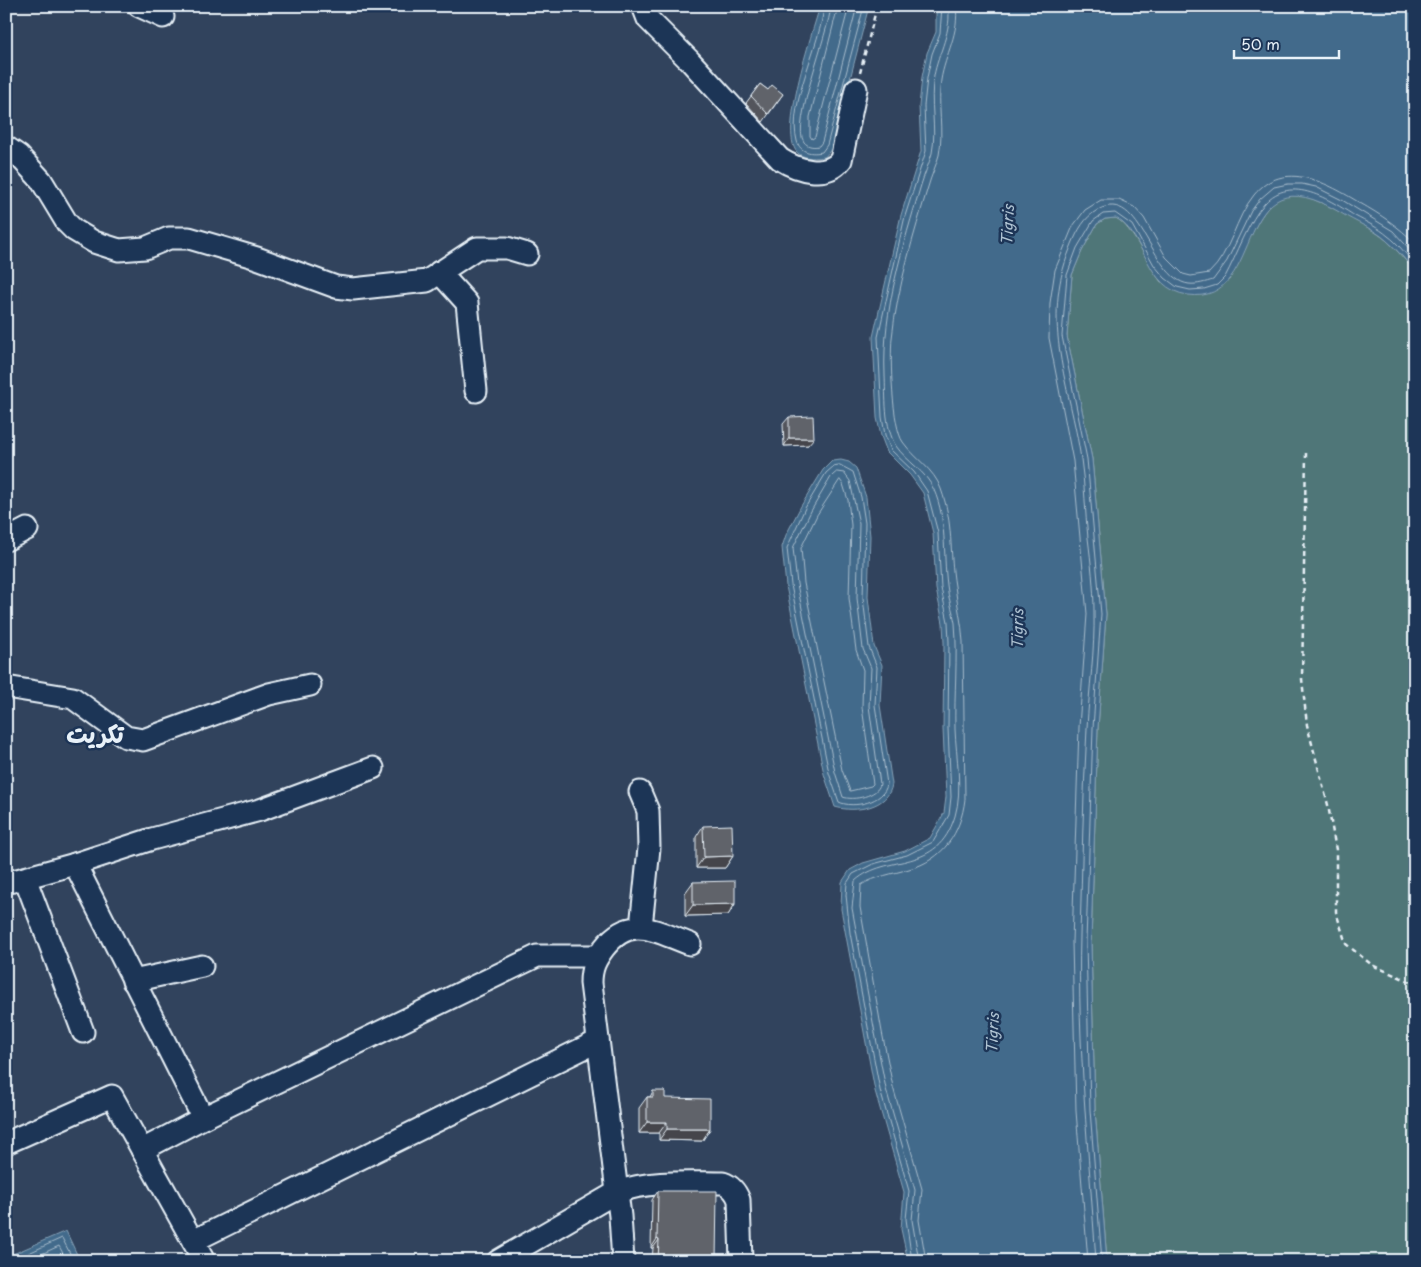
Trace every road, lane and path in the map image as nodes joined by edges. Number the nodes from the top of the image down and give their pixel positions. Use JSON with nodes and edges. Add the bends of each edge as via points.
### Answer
{"nodes":[{"id":1,"x":139,"y":6,"type":"edge"},
{"id":2,"x":643,"y":6,"type":"edge"},
{"id":3,"x":877,"y":6,"type":"edge"},
{"id":4,"x":163,"y":17,"type":"dead end"},
{"id":5,"x":856,"y":89,"type":"joint"},
{"id":6,"x":6,"y":147,"type":"edge"},
{"id":7,"x":527,"y":254,"type":"dead end"},
{"id":8,"x":440,"y":272,"type":"junction"},
{"id":9,"x":476,"y":391,"type":"dead end"},
{"id":10,"x":1306,"y":453,"type":"dead end"},
{"id":11,"x":27,"y":529,"type":"dead end"},
{"id":12,"x":6,"y":540,"type":"edge"},
{"id":13,"x":310,"y":685,"type":"dead end"},
{"id":14,"x":6,"y":687,"type":"edge"},
{"id":15,"x":373,"y":768,"type":"dead end"},
{"id":16,"x":640,"y":792,"type":"dead end"},
{"id":17,"x":75,"y":864,"type":"junction"},
{"id":18,"x":16,"y":881,"type":"edge"},
{"id":19,"x":640,"y":927,"type":"junction"},
{"id":20,"x":690,"y":944,"type":"dead end"},
{"id":21,"x":598,"y":956,"type":"junction"},
{"id":22,"x":202,"y":966,"type":"dead end"},
{"id":23,"x":134,"y":981,"type":"junction"},
{"id":24,"x":1415,"y":984,"type":"edge"},
{"id":25,"x":83,"y":1032,"type":"dead end"},
{"id":26,"x":598,"y":1041,"type":"junction"},
{"id":27,"x":203,"y":1118,"type":"junction"},
{"id":28,"x":6,"y":1143,"type":"edge"},
{"id":29,"x":142,"y":1150,"type":"junction"},
{"id":30,"x":617,"y":1192,"type":"junction"},
{"id":31,"x":193,"y":1241,"type":"junction"},
{"id":32,"x":204,"y":1261,"type":"edge"},
{"id":33,"x":498,"y":1261,"type":"edge"},
{"id":34,"x":623,"y":1261,"type":"edge"},
{"id":35,"x":741,"y":1261,"type":"edge"}],
"edges":[{"from":1,"to":4,"type":"street"},
{"from":2,"to":5,"type":"street","via":[[648,20],[780,159],[792,167],[831,169],[841,160]]},
{"from":3,"to":5,"type":"path"},
{"from":6,"to":8,"type":"street","via":[[41,180],[74,230],[94,242],[119,250],[145,248],[169,238],[189,238],[257,258],[336,287],[353,289],[427,281]]},
{"from":7,"to":8,"type":"street","via":[[507,248],[477,248]]},
{"from":8,"to":9,"type":"street","via":[[467,303]]},
{"from":10,"to":24,"type":"path","via":[[1302,679],[1307,725],[1336,850],[1336,912],[1346,944],[1372,965]]},
{"from":11,"to":12,"type":"street"},
{"from":13,"to":14,"type":"street","via":[[269,694],[144,740],[126,737],[72,698]]},
{"from":15,"to":17,"type":"street","via":[[260,810],[152,838]]},
{"from":16,"to":19,"type":"street","via":[[648,811],[649,848]]},
{"from":17,"to":18,"type":"street"},
{"from":17,"to":23,"type":"street"},
{"from":18,"to":25,"type":"street"},
{"from":19,"to":20,"type":"street"},
{"from":19,"to":21,"type":"street","via":[[617,932]]},
{"from":21,"to":26,"type":"street","via":[[593,964],[591,983]]},
{"from":21,"to":27,"type":"street","via":[[537,956]]},
{"from":22,"to":23,"type":"street"},
{"from":23,"to":27,"type":"street"},
{"from":26,"to":30,"type":"street"},
{"from":26,"to":31,"type":"street"},
{"from":27,"to":29,"type":"street"},
{"from":28,"to":29,"type":"street","via":[[112,1096]]},
{"from":29,"to":31,"type":"street"},
{"from":30,"to":33,"type":"street"},
{"from":30,"to":34,"type":"street"},
{"from":30,"to":35,"type":"street","via":[[634,1186],[684,1182],[729,1185],[739,1200]]},
{"from":31,"to":32,"type":"street"}]}
